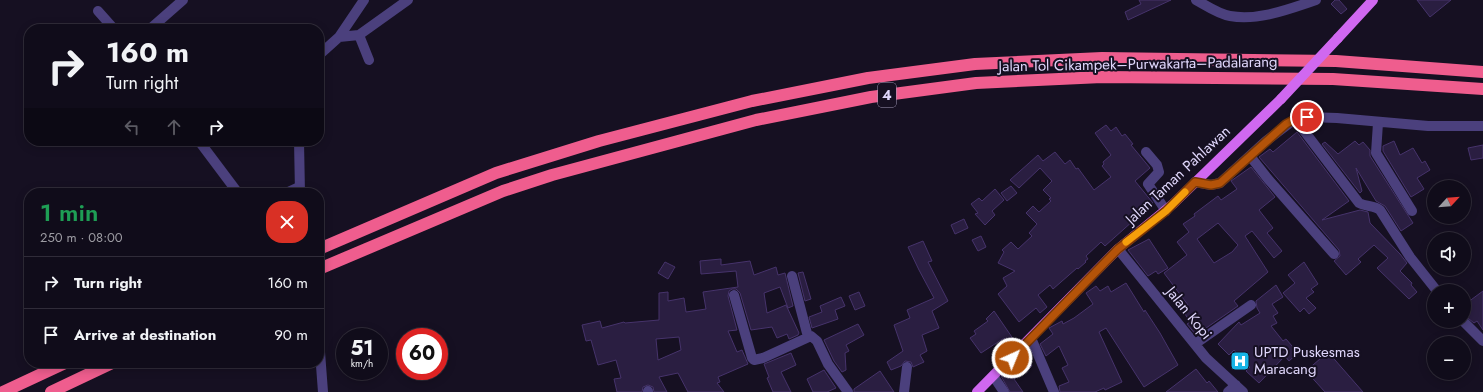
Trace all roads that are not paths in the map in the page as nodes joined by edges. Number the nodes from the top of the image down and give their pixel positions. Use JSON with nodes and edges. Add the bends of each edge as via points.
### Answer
{"nodes":[{"id":1,"x":183,"y":0,"type":"edge"},
{"id":2,"x":364,"y":0,"type":"edge"},
{"id":3,"x":408,"y":0,"type":"edge"},
{"id":4,"x":1196,"y":0,"type":"edge"},
{"id":5,"x":1316,"y":0,"type":"edge"},
{"id":6,"x":1373,"y":0,"type":"edge"},
{"id":7,"x":98,"y":11,"type":"dead end"},
{"id":8,"x":110,"y":24,"type":"edge"},
{"id":9,"x":156,"y":24,"type":"edge"},
{"id":10,"x":359,"y":36,"type":"junction"},
{"id":11,"x":339,"y":37,"type":"junction"},
{"id":12,"x":324,"y":50,"type":"edge"},
{"id":13,"x":369,"y":60,"type":"dead end"},
{"id":14,"x":1483,"y":72,"type":"edge"},
{"id":15,"x":1483,"y":89,"type":"edge"},
{"id":16,"x":1295,"y":119,"type":"junction"},
{"id":17,"x":1378,"y":123,"type":"junction"},
{"id":18,"x":1483,"y":126,"type":"edge"},
{"id":19,"x":202,"y":146,"type":"edge"},
{"id":20,"x":299,"y":146,"type":"edge"},
{"id":21,"x":1146,"y":152,"type":"dead end"},
{"id":22,"x":1250,"y":156,"type":"junction"},
{"id":23,"x":1195,"y":182,"type":"junction"},
{"id":24,"x":234,"y":188,"type":"edge"},
{"id":25,"x":299,"y":188,"type":"edge"},
{"id":26,"x":1166,"y":211,"type":"junction"},
{"id":27,"x":1412,"y":211,"type":"dead end"},
{"id":28,"x":324,"y":247,"type":"edge"},
{"id":29,"x":1118,"y":249,"type":"junction"},
{"id":30,"x":1334,"y":254,"type":"dead end"},
{"id":31,"x":324,"y":267,"type":"edge"},
{"id":32,"x":792,"y":276,"type":"dead end"},
{"id":33,"x":1431,"y":284,"type":"edge"},
{"id":34,"x":734,"y":295,"type":"dead end"},
{"id":35,"x":1251,"y":305,"type":"dead end"},
{"id":36,"x":1471,"y":328,"type":"edge"},
{"id":37,"x":808,"y":337,"type":"junction"},
{"id":38,"x":1031,"y":338,"type":"junction"},
{"id":39,"x":1483,"y":341,"type":"edge"},
{"id":40,"x":1195,"y":344,"type":"junction"},
{"id":41,"x":908,"y":367,"type":"dead end"},
{"id":42,"x":55,"y":368,"type":"edge"},
{"id":43,"x":101,"y":368,"type":"edge"},
{"id":44,"x":321,"y":368,"type":"edge"},
{"id":45,"x":994,"y":377,"type":"junction"},
{"id":46,"x":1239,"y":388,"type":"edge"},
{"id":47,"x":3,"y":392,"type":"edge"},
{"id":48,"x":51,"y":392,"type":"edge"},
{"id":49,"x":323,"y":392,"type":"edge"},
{"id":50,"x":848,"y":392,"type":"edge"},
{"id":51,"x":904,"y":392,"type":"edge"},
{"id":52,"x":977,"y":392,"type":"edge"},
{"id":53,"x":1004,"y":392,"type":"edge"},
{"id":54,"x":1054,"y":392,"type":"edge"},
{"id":55,"x":1228,"y":392,"type":"edge"}],
"edges":[{"from":1,"to":9,"type":"street"},
{"from":2,"to":11,"type":"street"},
{"from":3,"to":10,"type":"street"},
{"from":4,"to":5,"type":"street","via":[[1230,16],[1257,17]]},
{"from":6,"to":23,"type":"main road","name":"Jalan Taman Pahlawan","bridge":true,"via":[[1281,99]]},
{"from":7,"to":8,"type":"street"},
{"from":10,"to":11,"type":"street"},
{"from":10,"to":13,"type":"street"},
{"from":11,"to":12,"type":"street"},
{"from":14,"to":28,"type":"highway","name":"Jalan Tol Cikampek–Purwakarta–Padalarang","number":"4","via":[[1336,61],[1102,58],[975,64],[868,78],[752,101],[599,141],[496,173]]},
{"from":15,"to":31,"type":"highway","name":"Jalan Tol Cikampek–Purwakarta–Padalarang","number":"4","via":[[1333,79],[1102,78],[976,83],[871,97],[756,120],[552,175],[503,191]]},
{"from":16,"to":17,"type":"street","via":[[1337,118]]},
{"from":16,"to":22,"type":"street"},
{"from":16,"to":33,"type":"street","via":[[1359,203],[1380,210],[1410,257]]},
{"from":17,"to":18,"type":"street"},
{"from":17,"to":27,"type":"street","via":[[1376,153]]},
{"from":19,"to":24,"type":"street"},
{"from":20,"to":25,"type":"street"},
{"from":21,"to":26,"type":"street","via":[[1157,165],[1159,172],[1148,184]]},
{"from":22,"to":23,"type":"street","via":[[1216,184]]},
{"from":22,"to":30,"type":"street"},
{"from":23,"to":26,"type":"main road","name":"Jalan Taman Pahlawan"},
{"from":26,"to":29,"type":"main road","name":"Jalan Taman Pahlawan"},
{"from":29,"to":38,"type":"main road","name":"Jalan Taman Pahlawan"},
{"from":29,"to":40,"type":"street","name":"Jalan Kopi"},
{"from":32,"to":37,"type":"street"},
{"from":34,"to":37,"type":"street","via":[[754,360]]},
{"from":35,"to":40,"type":"street"},
{"from":36,"to":39,"type":"street"},
{"from":37,"to":50,"type":"street","via":[[814,338],[828,364]]},
{"from":38,"to":45,"type":"main road","name":"Jalan Taman Pahlawan"},
{"from":38,"to":54,"type":"street"},
{"from":40,"to":46,"type":"street","name":"Jalan Kopi","via":[[1212,364]]},
{"from":41,"to":51,"type":"street"},
{"from":42,"to":47,"type":"highway"},
{"from":43,"to":48,"type":"highway"},
{"from":44,"to":49,"type":"street"},
{"from":45,"to":52,"type":"main road","name":"Jalan Taman Pahlawan"},
{"from":45,"to":53,"type":"street"},
{"from":46,"to":55,"type":"street"}]}
